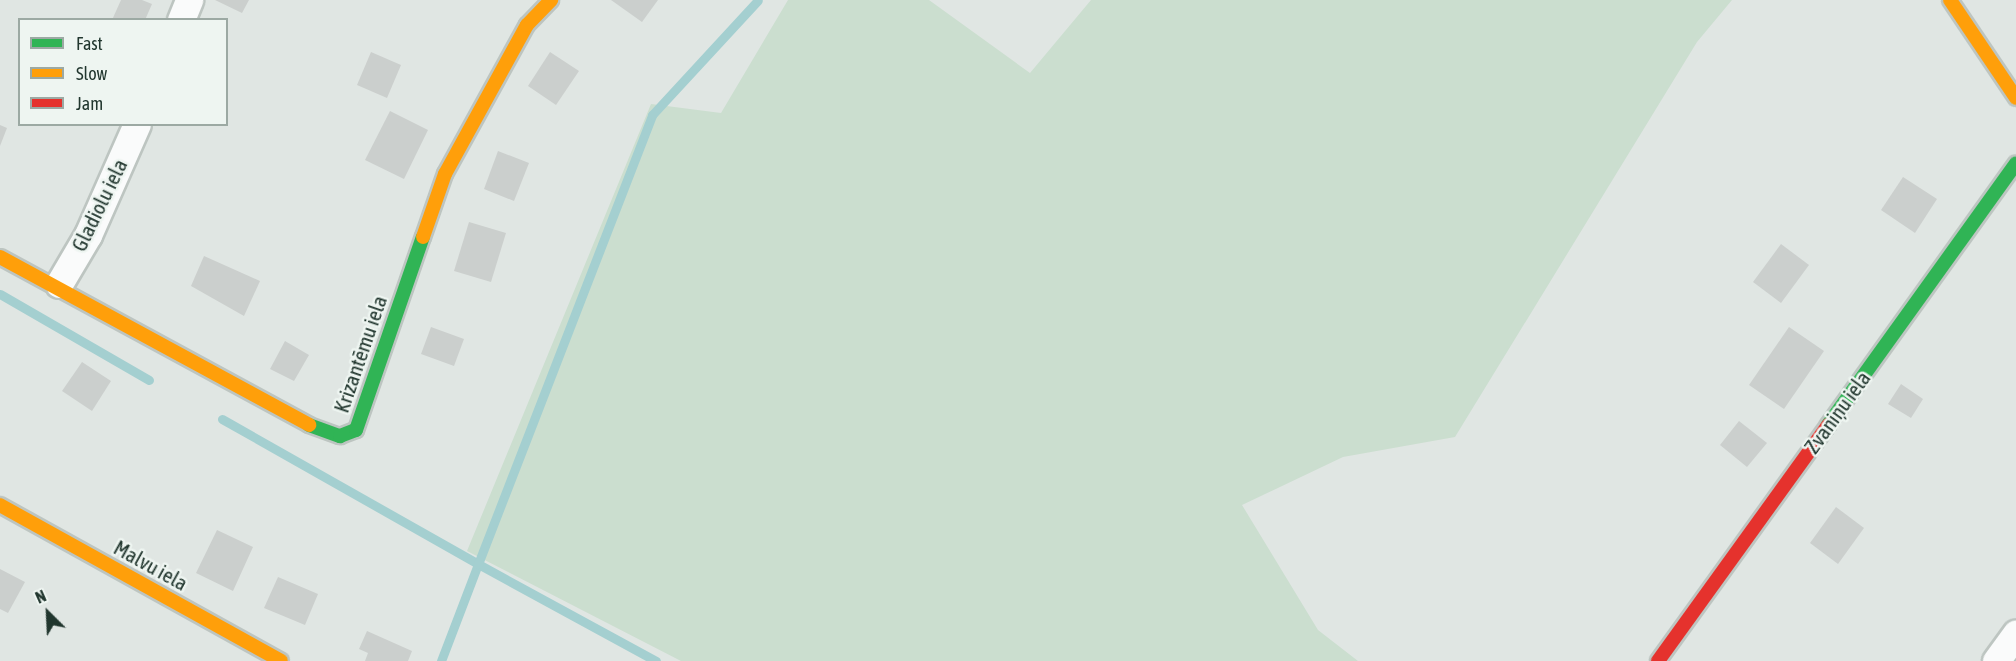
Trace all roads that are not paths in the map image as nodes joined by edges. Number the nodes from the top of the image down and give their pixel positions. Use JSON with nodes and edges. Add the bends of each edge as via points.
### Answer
{"nodes":[{"id":1,"x":189,"y":0,"type":"edge"},
{"id":2,"x":551,"y":0,"type":"edge"},
{"id":3,"x":1950,"y":0,"type":"edge"},
{"id":4,"x":182,"y":18,"type":"edge"},
{"id":5,"x":2016,"y":98,"type":"edge"},
{"id":6,"x":136,"y":126,"type":"edge"},
{"id":7,"x":2016,"y":163,"type":"edge"},
{"id":8,"x":0,"y":257,"type":"edge"},
{"id":9,"x":58,"y":285,"type":"junction"},
{"id":10,"x":0,"y":505,"type":"edge"},
{"id":11,"x":2016,"y":633,"type":"edge"},
{"id":12,"x":281,"y":661,"type":"edge"},
{"id":13,"x":1658,"y":661,"type":"edge"},
{"id":14,"x":1996,"y":661,"type":"edge"}],
"edges":[{"from":1,"to":4,"type":"street"},
{"from":2,"to":9,"type":"street","name":"Krizantēmu iela","via":[[527,25],[445,174],[356,430],[340,436],[321,431]]},
{"from":3,"to":5,"type":"street","via":[[1957,17]]},
{"from":6,"to":9,"type":"street","name":"Gladiolu iela","via":[[88,235]]},
{"from":7,"to":13,"type":"street","name":"Zvaniņu iela"},
{"from":8,"to":9,"type":"street","name":"Krizantēmu iela"},
{"from":10,"to":12,"type":"street","name":"Malvu iela"},
{"from":11,"to":14,"type":"street"}]}
